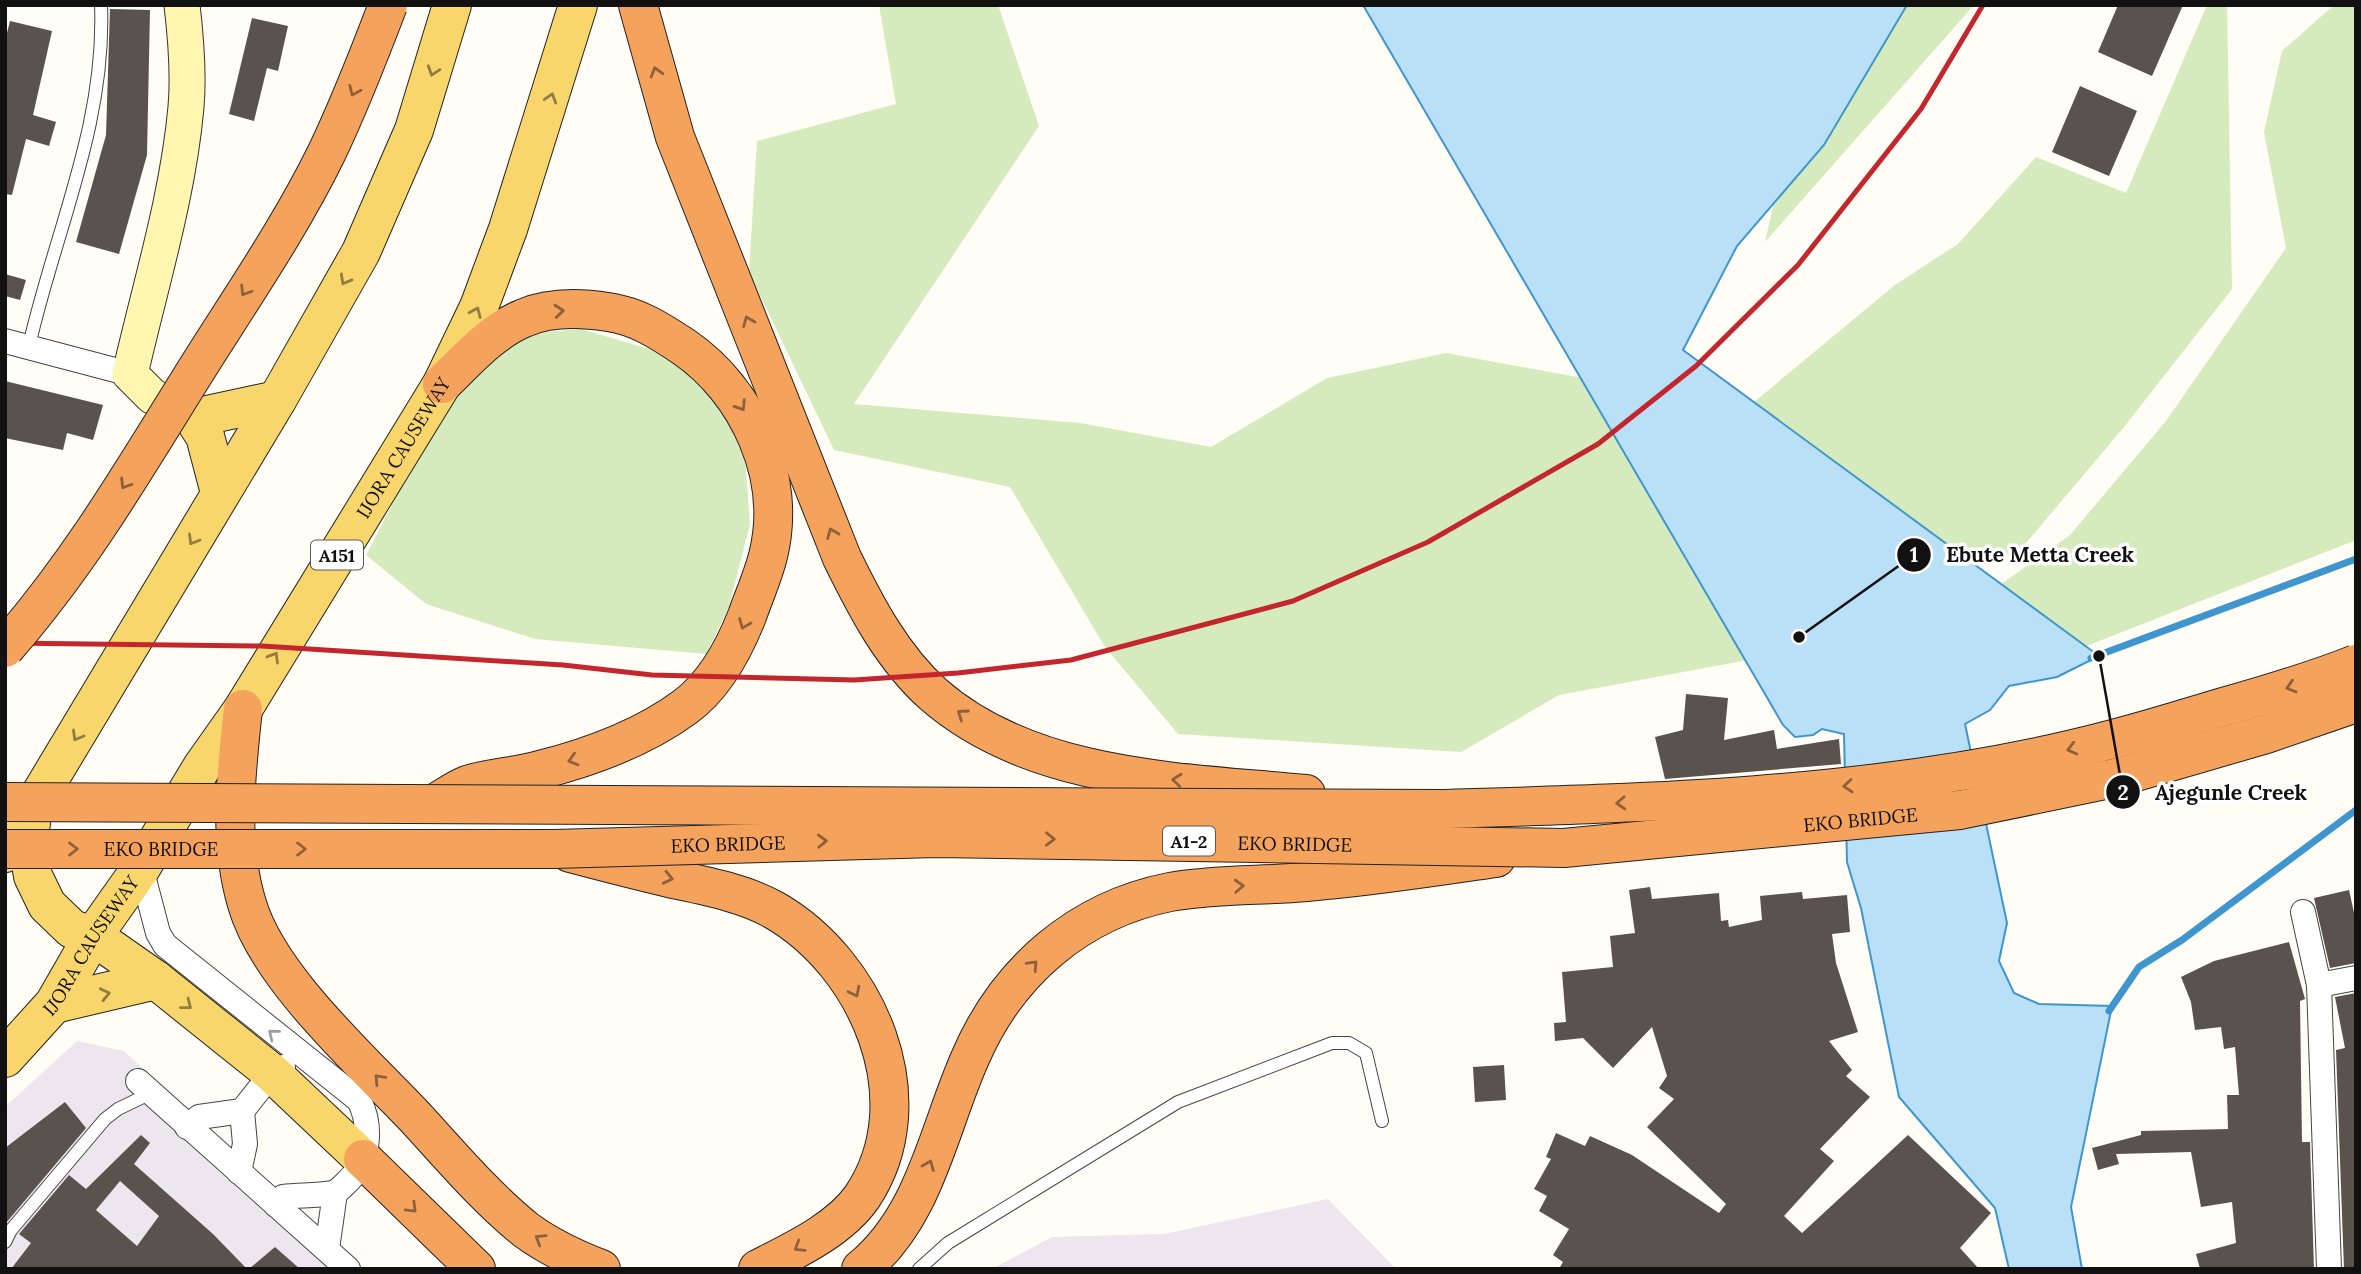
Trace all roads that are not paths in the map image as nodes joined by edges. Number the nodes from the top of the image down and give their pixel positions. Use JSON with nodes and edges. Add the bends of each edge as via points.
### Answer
{"nodes":[{"id":1,"x":101,"y":5,"type":"edge"},
{"id":2,"x":182,"y":5,"type":"edge"},
{"id":3,"x":388,"y":5,"type":"edge"},
{"id":4,"x":452,"y":5,"type":"edge"},
{"id":5,"x":578,"y":5,"type":"edge"},
{"id":6,"x":638,"y":5,"type":"edge"},
{"id":7,"x":17,"y":344,"type":"edge"},
{"id":8,"x":130,"y":374,"type":"junction"},
{"id":9,"x":442,"y":384,"type":"junction"},
{"id":10,"x":277,"y":400,"type":"junction"},
{"id":11,"x":193,"y":418,"type":"junction"},
{"id":12,"x":220,"y":493,"type":"junction"},
{"id":13,"x":5,"y":648,"type":"edge"},
{"id":14,"x":2356,"y":664,"type":"edge"},
{"id":15,"x":2356,"y":702,"type":"edge"},
{"id":16,"x":243,"y":709,"type":"junction"},
{"id":17,"x":435,"y":803,"type":"junction"},
{"id":18,"x":19,"y":808,"type":"edge"},
{"id":19,"x":1440,"y":809,"type":"junction"},
{"id":20,"x":1564,"y":848,"type":"junction"},
{"id":21,"x":555,"y":849,"type":"junction"},
{"id":22,"x":5,"y":851,"type":"edge"},
{"id":23,"x":141,"y":868,"type":"junction"},
{"id":24,"x":2303,"y":912,"type":"dead end"},
{"id":25,"x":93,"y":936,"type":"junction"},
{"id":26,"x":2356,"y":978,"type":"edge"},
{"id":27,"x":156,"y":981,"type":"junction"},
{"id":28,"x":2319,"y":985,"type":"junction"},
{"id":29,"x":54,"y":1004,"type":"junction"},
{"id":30,"x":5,"y":1058,"type":"edge"},
{"id":31,"x":288,"y":1065,"type":"junction"},
{"id":32,"x":144,"y":1087,"type":"joint"},
{"id":33,"x":242,"y":1111,"type":"junction"},
{"id":34,"x":1382,"y":1121,"type":"dead end"},
{"id":35,"x":187,"y":1127,"type":"junction"},
{"id":36,"x":363,"y":1159,"type":"junction"},
{"id":37,"x":239,"y":1172,"type":"junction"},
{"id":38,"x":335,"y":1193,"type":"junction"},
{"id":39,"x":276,"y":1205,"type":"junction"},
{"id":40,"x":5,"y":1242,"type":"edge"},
{"id":41,"x":327,"y":1249,"type":"junction"},
{"id":42,"x":348,"y":1269,"type":"edge"},
{"id":43,"x":476,"y":1269,"type":"edge"},
{"id":44,"x":601,"y":1269,"type":"edge"},
{"id":45,"x":758,"y":1269,"type":"edge"},
{"id":46,"x":860,"y":1269,"type":"edge"},
{"id":47,"x":919,"y":1269,"type":"edge"},
{"id":48,"x":2329,"y":1269,"type":"edge"}],
"edges":[{"from":1,"to":7,"type":"lane","via":[[103,52],[86,148]]},
{"from":2,"to":8,"type":"street","via":[[187,105],[178,167]]},
{"from":3,"to":13,"type":"highway","one_way":true,"bridge":true,"via":[[326,154],[270,252],[96,532]]},
{"from":4,"to":10,"type":"main road","one_way":true,"via":[[414,130],[366,240]]},
{"from":9,"to":5,"type":"main road","name":"IJORA CAUSEWAY","number":"A151","one_way":true,"via":[[479,307],[508,229]]},
{"from":19,"to":6,"type":"highway","one_way":true,"bridge":true,"via":[[1138,776],[1074,764],[976,724],[933,694],[898,655],[868,611],[842,558],[675,137]]},
{"from":7,"to":8,"type":"street"},
{"from":8,"to":11,"type":"street","via":[[152,396]]},
{"from":16,"to":9,"type":"main road","name":"IJORA CAUSEWAY","number":"A151","one_way":true},
{"from":9,"to":17,"type":"highway","one_way":true,"via":[[494,336],[527,316],[585,309],[624,314],[656,328],[728,386],[752,422],[772,506],[768,554],[737,641],[714,677],[687,706],[641,734],[597,753],[467,785]]},
{"from":10,"to":11,"type":"main road"},
{"from":10,"to":12,"type":"main road"},
{"from":11,"to":12,"type":"main road","via":[[205,436]]},
{"from":12,"to":18,"type":"main road","one_way":true},
{"from":14,"to":19,"type":"highway","name":"EKO BRIDGE","number":"A1-2","one_way":true,"bridge":true,"via":[[2192,717],[2051,754],[1873,784],[1606,804]]},
{"from":15,"to":20,"type":"highway","name":"EKO BRIDGE","number":"A1-2","bridge":true,"via":[[2115,778],[1960,810]]},
{"from":16,"to":23,"type":"main road","name":"IJORA CAUSEWAY","number":"A151"},
{"from":44,"to":16,"type":"highway","one_way":true,"via":[[568,1256],[527,1230],[486,1194],[335,1032],[264,942],[247,906],[237,858],[236,780]]},
{"from":17,"to":18,"type":"highway","name":"EKO BRIDGE","number":"A1-2","bridge":true},
{"from":17,"to":19,"type":"highway","name":"EKO BRIDGE","number":"A1-2","bridge":true},
{"from":18,"to":22,"type":"main road"},
{"from":18,"to":25,"type":"main road","via":[[33,876],[47,905],[72,929]]},
{"from":21,"to":20,"type":"highway","name":"EKO BRIDGE","number":"A1-2","one_way":true,"bridge":true,"via":[[936,838]]},
{"from":46,"to":20,"type":"highway","one_way":true,"bridge":true,"via":[[901,1227],[991,1016],[1050,946],[1088,920],[1126,903],[1171,892],[1309,882]]},
{"from":22,"to":21,"type":"highway","name":"EKO BRIDGE","number":"A1-2","one_way":true,"bridge":true},
{"from":21,"to":45,"type":"highway","one_way":true,"bridge":true,"via":[[735,895],[773,910],[813,938],[847,975],[883,1047],[890,1090],[888,1128],[862,1198],[838,1222]]},
{"from":23,"to":25,"type":"main road","name":"IJORA CAUSEWAY","number":"A151"},
{"from":31,"to":23,"type":"street","one_way":true,"via":[[165,945]]},
{"from":24,"to":28,"type":"street"},
{"from":25,"to":27,"type":"main road"},
{"from":25,"to":29,"type":"main road","name":"IJORA CAUSEWAY","number":"A151"},
{"from":26,"to":28,"type":"street"},
{"from":29,"to":27,"type":"main road","one_way":true},
{"from":27,"to":31,"type":"main road","one_way":true},
{"from":28,"to":48,"type":"street"},
{"from":29,"to":30,"type":"main road","name":"IJORA CAUSEWAY","number":"A151"},
{"from":31,"to":33,"type":"street"},
{"from":31,"to":36,"type":"main road"},
{"from":32,"to":35,"type":"street"},
{"from":32,"to":40,"type":"lane","via":[[105,1119]]},
{"from":33,"to":35,"type":"street","via":[[199,1117]]},
{"from":33,"to":37,"type":"street","via":[[245,1144]]},
{"from":34,"to":47,"type":"lane","via":[[1366,1053],[1349,1043],[1332,1043],[1178,1102],[948,1243]]},
{"from":35,"to":37,"type":"street"},
{"from":36,"to":38,"type":"street","via":[[352,1178]]},
{"from":36,"to":43,"type":"highway","one_way":true},
{"from":37,"to":39,"type":"street"},
{"from":38,"to":39,"type":"street","via":[[283,1197]]},
{"from":38,"to":41,"type":"street"},
{"from":39,"to":41,"type":"street"},
{"from":41,"to":42,"type":"street"}]}
